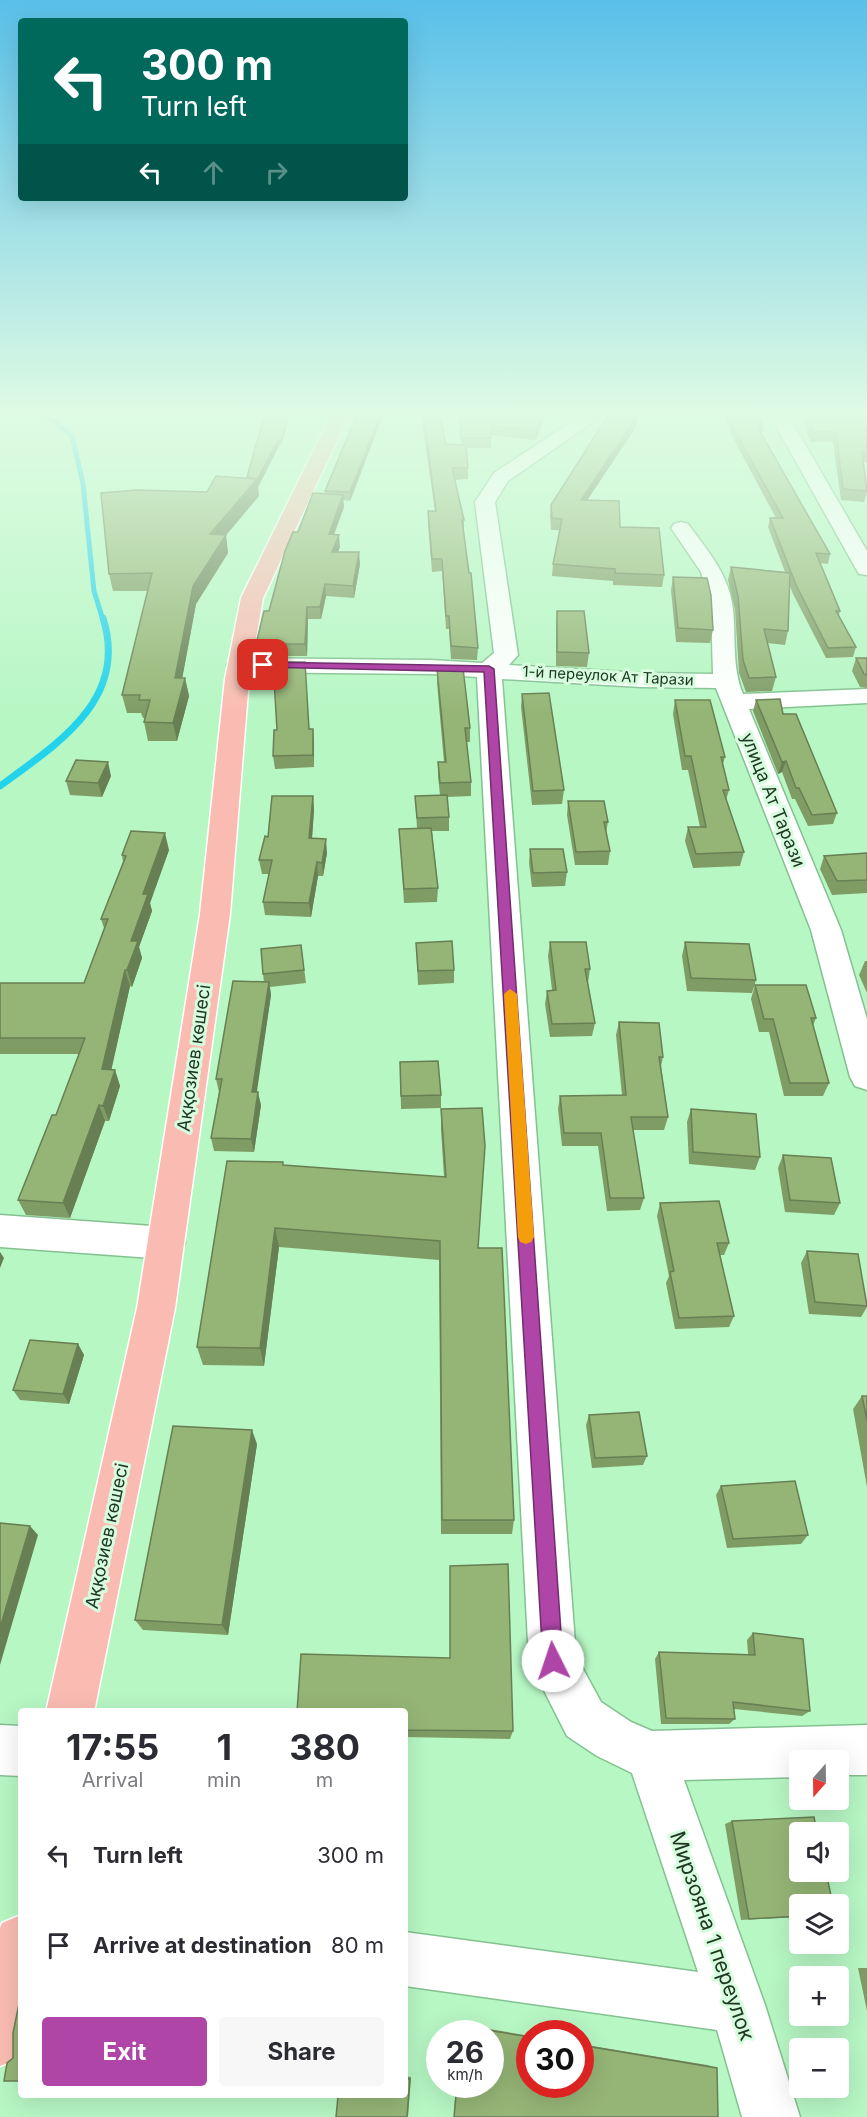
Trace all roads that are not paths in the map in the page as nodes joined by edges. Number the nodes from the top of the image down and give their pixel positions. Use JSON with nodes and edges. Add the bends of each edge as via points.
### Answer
{"nodes":[{"id":1,"x":292,"y":516,"type":"edge"},
{"id":2,"x":487,"y":516,"type":"edge"},
{"id":3,"x":837,"y":516,"type":"edge"},
{"id":4,"x":681,"y":528,"type":"dead end"},
{"id":5,"x":867,"y":569,"type":"edge"},
{"id":6,"x":239,"y":665,"type":"junction"},
{"id":7,"x":489,"y":669,"type":"junction"},
{"id":8,"x":729,"y":691,"type":"junction"},
{"id":9,"x":867,"y":696,"type":"edge"},
{"id":10,"x":867,"y":1077,"type":"edge"},
{"id":11,"x":0,"y":1231,"type":"edge"},
{"id":12,"x":166,"y":1243,"type":"junction"},
{"id":13,"x":71,"y":1708,"type":"edge"},
{"id":14,"x":0,"y":1750,"type":"edge"},
{"id":15,"x":867,"y":1750,"type":"edge"},
{"id":16,"x":18,"y":1751,"type":"edge"},
{"id":17,"x":651,"y":1756,"type":"junction"},
{"id":18,"x":18,"y":1956,"type":"edge"},
{"id":19,"x":408,"y":1959,"type":"edge"},
{"id":20,"x":737,"y":2005,"type":"junction"},
{"id":21,"x":0,"y":2038,"type":"edge"},
{"id":22,"x":771,"y":2117,"type":"edge"}],
"edges":[{"from":1,"to":6,"type":"main road","name":"Аққозиев көшесі","via":[[252,598]]},
{"from":2,"to":7,"type":"street","via":[[506,655]]},
{"from":3,"to":5,"type":"street"},
{"from":4,"to":8,"type":"street","name":"улица Ат Тарази","via":[[712,572],[722,608]]},
{"from":6,"to":7,"type":"street","name":"1-й переулок Ат Тарази"},
{"from":6,"to":12,"type":"main road","name":"Аққозиев көшесі","via":[[215,914]]},
{"from":7,"to":8,"type":"street","name":"1-й переулок Ат Тарази"},
{"from":7,"to":17,"type":"street","via":[[553,1661],[584,1719]]},
{"from":8,"to":9,"type":"street","name":"1-й переулок Ат Тарази"},
{"from":8,"to":10,"type":"street","name":"улица Ат Тарази","via":[[826,930]]},
{"from":11,"to":12,"type":"street"},
{"from":12,"to":13,"type":"main road","name":"Аққозиев көшесі","via":[[156,1308]]},
{"from":14,"to":16,"type":"street"},
{"from":15,"to":17,"type":"street"},
{"from":17,"to":20,"type":"street","name":"Мирзояна 1 переулок"},
{"from":18,"to":21,"type":"main road"},
{"from":19,"to":20,"type":"street"},
{"from":20,"to":22,"type":"street","name":"Мирзояна 1 переулок"}]}
